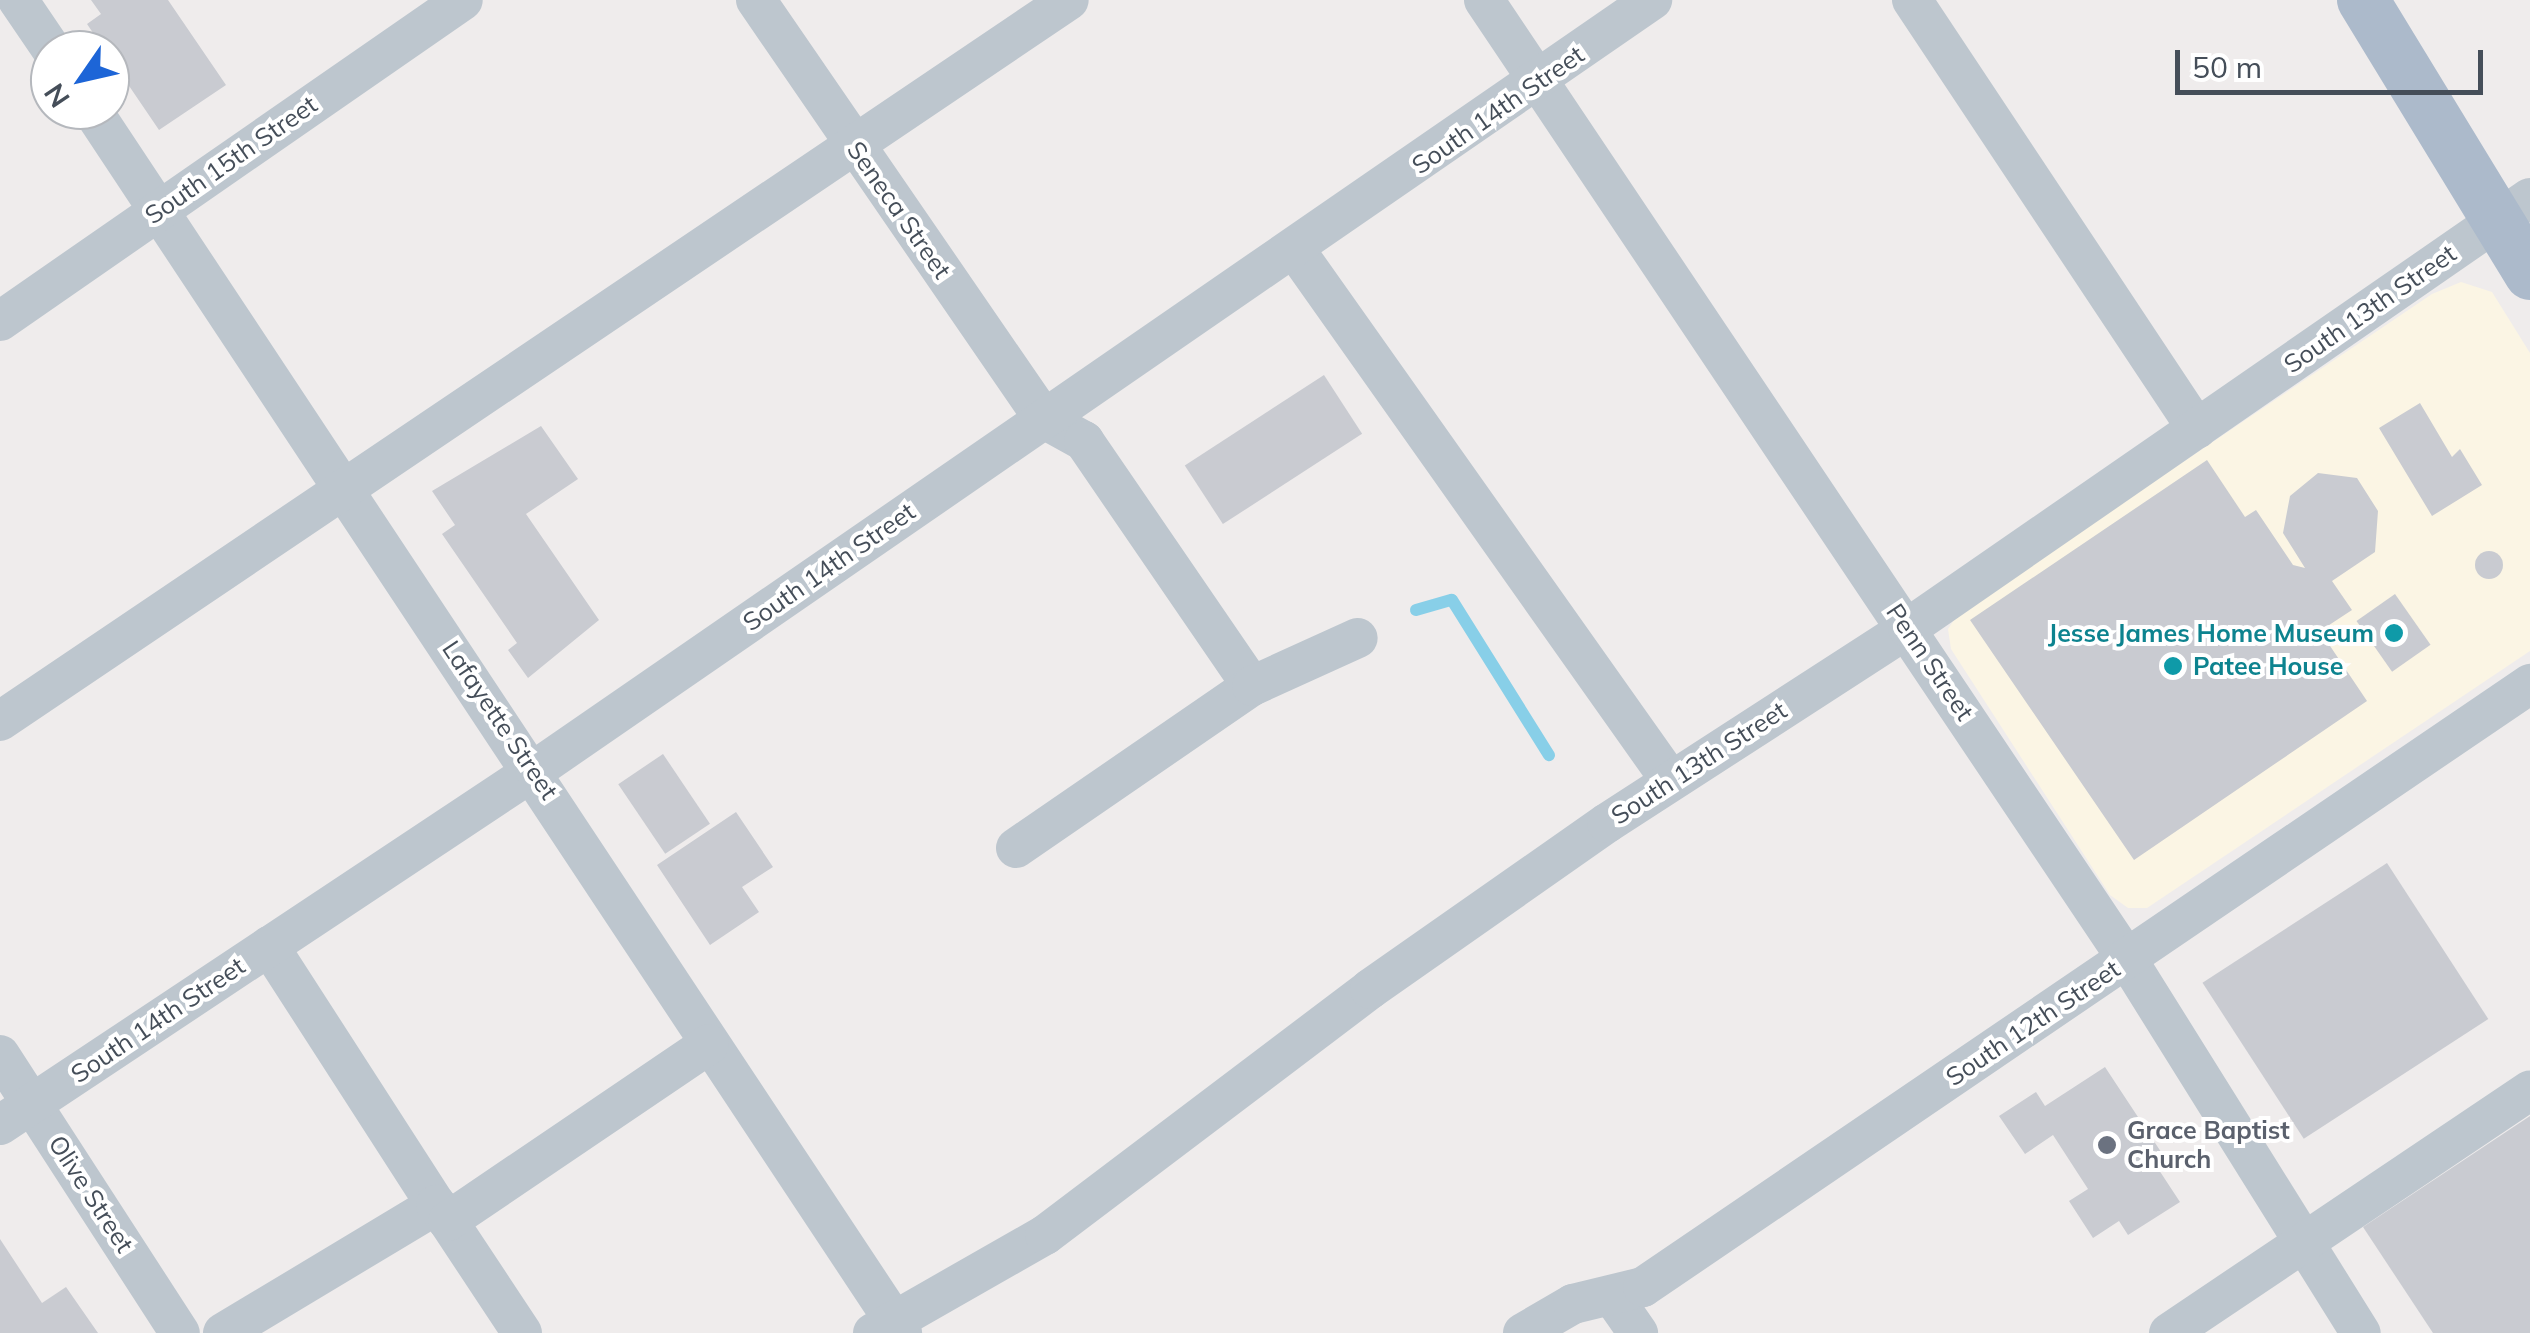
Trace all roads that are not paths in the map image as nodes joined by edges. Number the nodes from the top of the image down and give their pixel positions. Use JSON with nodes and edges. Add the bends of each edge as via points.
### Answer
{"nodes":[{"id":1,"x":18,"y":0,"type":"edge"},
{"id":2,"x":463,"y":0,"type":"edge"},
{"id":3,"x":756,"y":0,"type":"edge"},
{"id":4,"x":1068,"y":0,"type":"edge"},
{"id":5,"x":1484,"y":0,"type":"edge"},
{"id":6,"x":1652,"y":0,"type":"edge"},
{"id":7,"x":1912,"y":0,"type":"edge"},
{"id":8,"x":2363,"y":0,"type":"edge"},
{"id":9,"x":38,"y":30,"type":"edge"},
{"id":10,"x":1541,"y":82,"type":"junction"},
{"id":11,"x":105,"y":130,"type":"edge"},
{"id":12,"x":856,"y":148,"type":"junction"},
{"id":13,"x":158,"y":210,"type":"junction"},
{"id":14,"x":2514,"y":210,"type":"edge"},
{"id":15,"x":1296,"y":251,"type":"junction"},
{"id":16,"x":2530,"y":274,"type":"edge"},
{"id":17,"x":0,"y":321,"type":"edge"},
{"id":18,"x":1044,"y":419,"type":"junction"},
{"id":19,"x":2197,"y":429,"type":"junction"},
{"id":20,"x":346,"y":492,"type":"junction"},
{"id":21,"x":1908,"y":628,"type":"junction"},
{"id":22,"x":1358,"y":638,"type":"dead end"},
{"id":23,"x":2530,"y":684,"type":"edge"},
{"id":24,"x":1252,"y":686,"type":"junction"},
{"id":25,"x":0,"y":722,"type":"edge"},
{"id":26,"x":535,"y":770,"type":"junction"},
{"id":27,"x":1671,"y":781,"type":"junction"},
{"id":28,"x":1016,"y":848,"type":"dead end"},
{"id":29,"x":270,"y":946,"type":"junction"},
{"id":30,"x":2127,"y":959,"type":"junction"},
{"id":31,"x":710,"y":1044,"type":"junction"},
{"id":32,"x":0,"y":1055,"type":"edge"},
{"id":33,"x":2530,"y":1090,"type":"edge"},
{"id":34,"x":16,"y":1114,"type":"edge"},
{"id":35,"x":442,"y":1213,"type":"junction"},
{"id":36,"x":2304,"y":1243,"type":"junction"},
{"id":37,"x":1613,"y":1297,"type":"junction"},
{"id":38,"x":890,"y":1329,"type":"edge"},
{"id":39,"x":180,"y":1333,"type":"edge"},
{"id":40,"x":223,"y":1333,"type":"edge"},
{"id":41,"x":522,"y":1333,"type":"edge"},
{"id":42,"x":1523,"y":1333,"type":"edge"},
{"id":43,"x":1638,"y":1333,"type":"edge"},
{"id":44,"x":2169,"y":1333,"type":"edge"},
{"id":45,"x":2360,"y":1333,"type":"edge"}],
"edges":[{"from":1,"to":9,"type":"street"},
{"from":2,"to":13,"type":"street","name":"South 15th Street"},
{"from":3,"to":12,"type":"street","name":"Seneca Street"},
{"from":4,"to":12,"type":"street"},
{"from":5,"to":10,"type":"street","name":"Penn Street"},
{"from":6,"to":10,"type":"street","name":"South 14th Street"},
{"from":7,"to":19,"type":"street"},
{"from":8,"to":14,"type":"main road"},
{"from":10,"to":15,"type":"street","name":"South 14th Street"},
{"from":10,"to":21,"type":"street","name":"Penn Street"},
{"from":11,"to":13,"type":"street","name":"Lafayette Street"},
{"from":12,"to":18,"type":"street","name":"Seneca Street"},
{"from":12,"to":20,"type":"street"},
{"from":13,"to":17,"type":"street","name":"South 15th Street"},
{"from":13,"to":20,"type":"street","name":"Lafayette Street"},
{"from":14,"to":16,"type":"main road"},
{"from":14,"to":19,"type":"street","name":"South 13th Street"},
{"from":15,"to":18,"type":"street","name":"South 14th Street"},
{"from":15,"to":27,"type":"street"},
{"from":18,"to":24,"type":"street","via":[[1084,440]]},
{"from":18,"to":26,"type":"street","name":"South 14th Street"},
{"from":19,"to":21,"type":"street","name":"South 13th Street"},
{"from":20,"to":25,"type":"street"},
{"from":20,"to":26,"type":"street","name":"Lafayette Street"},
{"from":21,"to":27,"type":"street","name":"South 13th Street"},
{"from":21,"to":30,"type":"street","name":"Penn Street"},
{"from":22,"to":24,"type":"street"},
{"from":23,"to":30,"type":"street","name":"South 12th Street"},
{"from":24,"to":28,"type":"street"},
{"from":26,"to":29,"type":"street","name":"South 14th Street"},
{"from":26,"to":31,"type":"street","name":"Lafayette Street"},
{"from":27,"to":38,"type":"street","name":"South 13th Street","via":[[1370,989],[1046,1235]]},
{"from":29,"to":34,"type":"street","name":"South 14th Street"},
{"from":29,"to":35,"type":"street"},
{"from":30,"to":36,"type":"street","name":"Penn Street"},
{"from":30,"to":37,"type":"street","name":"South 12th Street","via":[[1643,1287]]},
{"from":31,"to":35,"type":"street"},
{"from":31,"to":38,"type":"street","name":"Lafayette Street"},
{"from":32,"to":34,"type":"street","name":"Olive Street"},
{"from":33,"to":36,"type":"street"},
{"from":34,"to":39,"type":"street","name":"Olive Street"},
{"from":35,"to":40,"type":"street"},
{"from":35,"to":41,"type":"street"},
{"from":36,"to":44,"type":"street"},
{"from":36,"to":45,"type":"street","name":"Penn Street"},
{"from":37,"to":42,"type":"street","name":"South 12th Street","via":[[1573,1304]]},
{"from":37,"to":43,"type":"street"}]}
